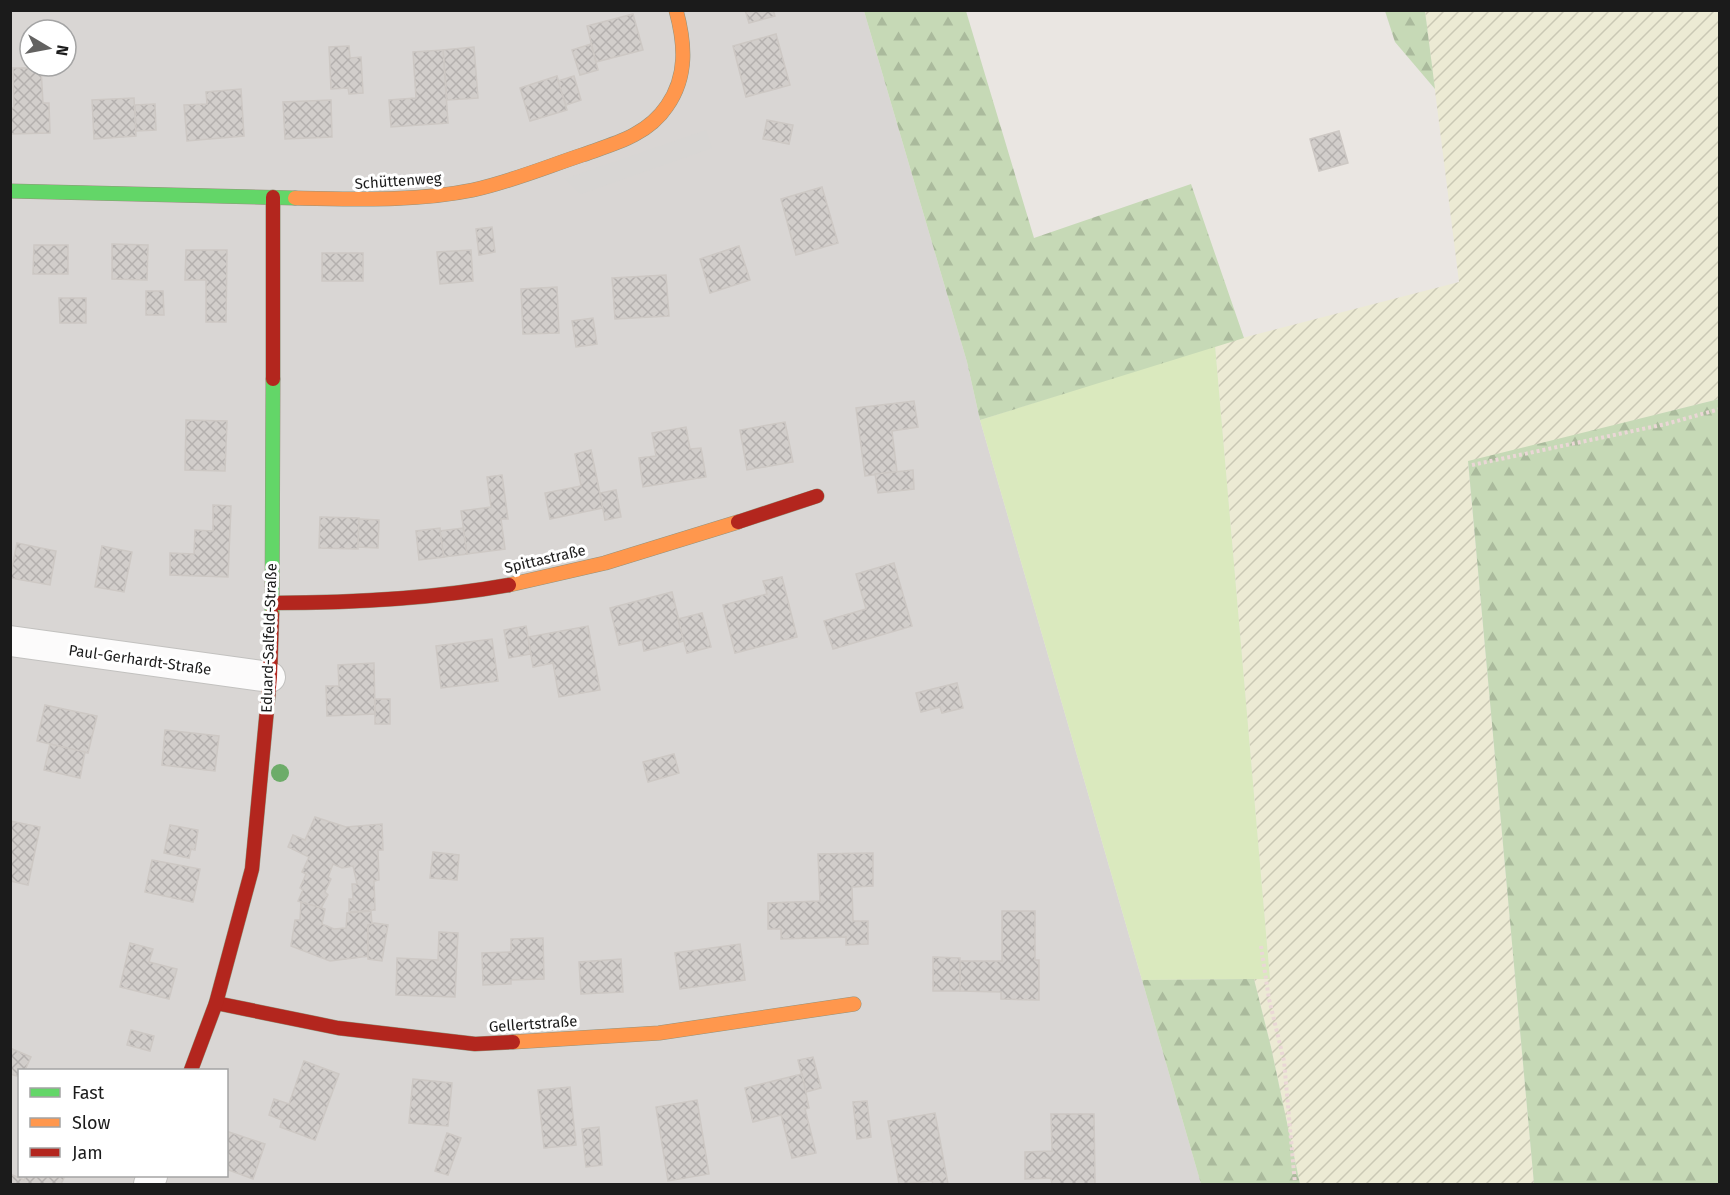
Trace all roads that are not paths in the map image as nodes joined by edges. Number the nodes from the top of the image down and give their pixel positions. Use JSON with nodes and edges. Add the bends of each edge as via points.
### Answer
{"nodes":[{"id":1,"x":676,"y":10,"type":"edge"},
{"id":2,"x":10,"y":190,"type":"edge"},
{"id":3,"x":273,"y":197,"type":"junction"},
{"id":4,"x":817,"y":496,"type":"dead end"},
{"id":5,"x":272,"y":603,"type":"junction"},
{"id":6,"x":10,"y":641,"type":"edge"},
{"id":7,"x":270,"y":677,"type":"junction"},
{"id":8,"x":216,"y":1003,"type":"junction"},
{"id":9,"x":854,"y":1004,"type":"dead end"},
{"id":10,"x":192,"y":1069,"type":"edge"}],
"edges":[{"from":1,"to":3,"type":"street","name":"Schüttenweg","via":[[684,43],[681,79],[655,121],[626,140],[454,193],[376,200]]},
{"from":2,"to":3,"type":"street","name":"Schüttenweg"},
{"from":3,"to":5,"type":"street","name":"Eduard-Salfeld-Straße"},
{"from":4,"to":5,"type":"street","name":"Spittastraße","via":[[698,536],[574,571],[494,587],[411,599]]},
{"from":5,"to":7,"type":"street","name":"Eduard-Salfeld-Straße"},
{"from":6,"to":7,"type":"street","name":"Paul-Gerhardt-Straße"},
{"from":7,"to":8,"type":"street","name":"Eduard-Salfeld-Straße","via":[[252,868]]},
{"from":8,"to":9,"type":"street","name":"Gellertstraße","via":[[338,1028],[475,1044],[658,1033]]},
{"from":8,"to":10,"type":"street","name":"Eduard-Salfeld-Straße"}]}
